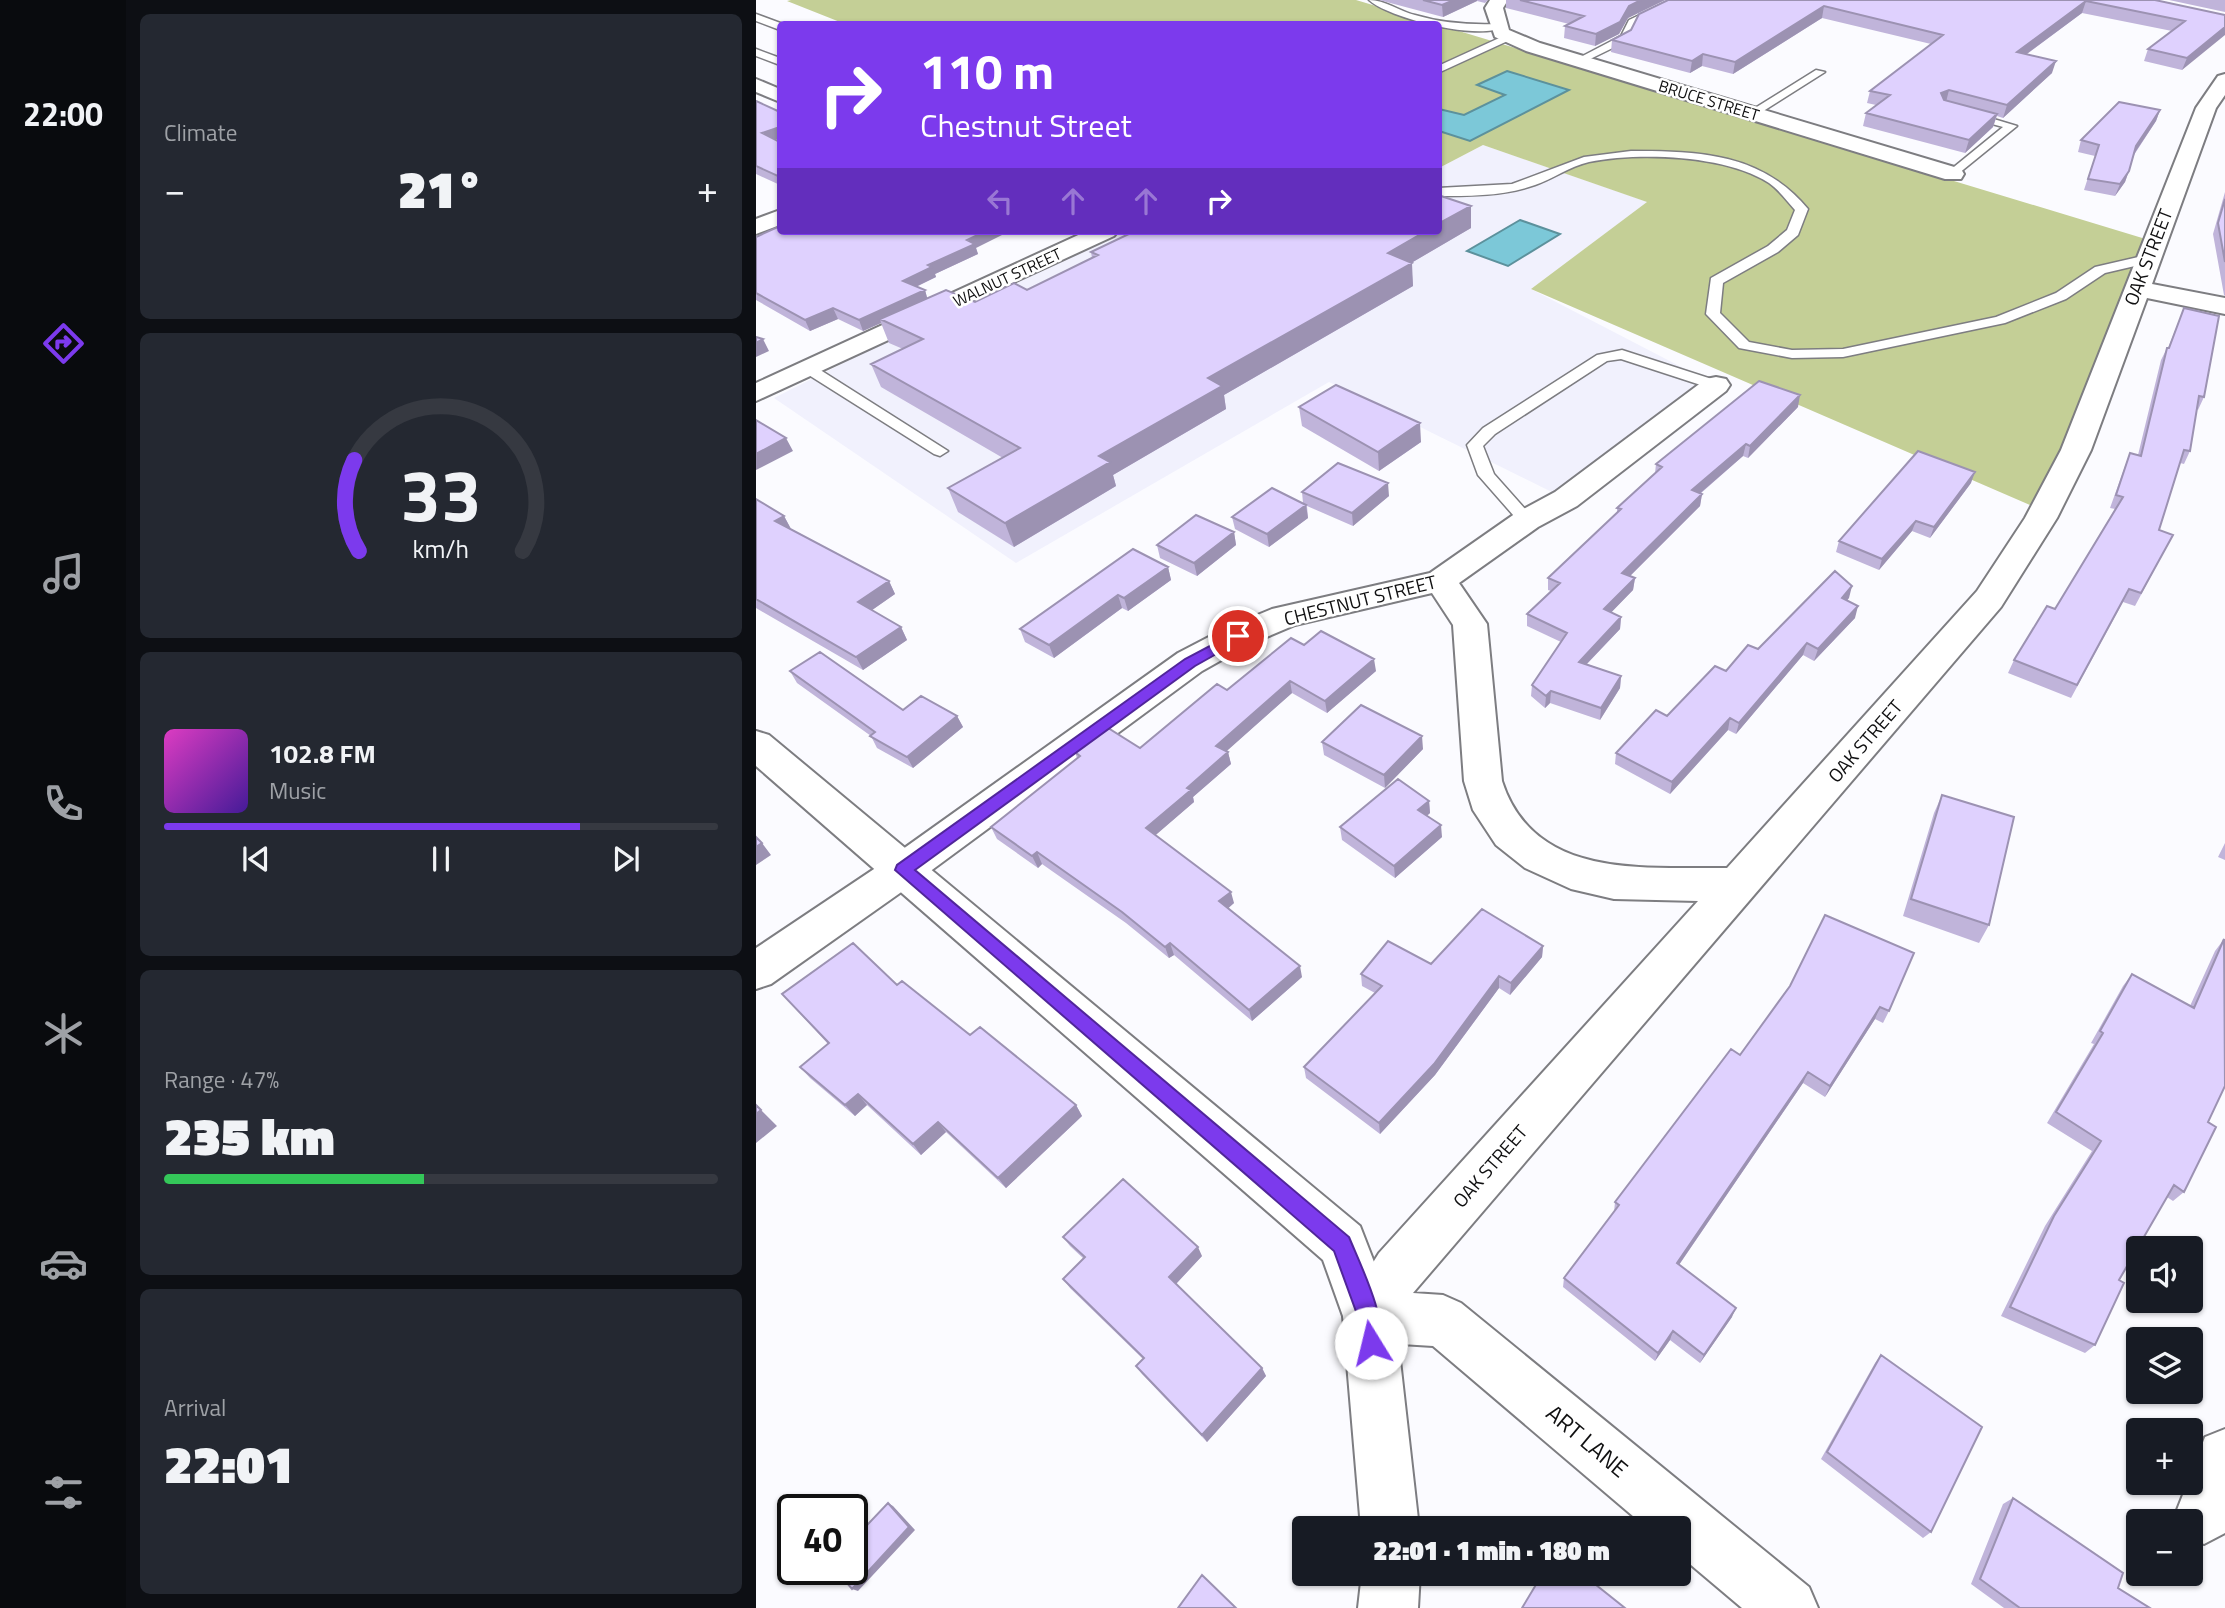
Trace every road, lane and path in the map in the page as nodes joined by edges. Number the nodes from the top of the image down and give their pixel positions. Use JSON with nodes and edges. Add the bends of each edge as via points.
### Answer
{"nodes":[{"id":1,"x":1374,"y":0,"type":"edge"},
{"id":2,"x":1499,"y":0,"type":"edge"},
{"id":3,"x":1679,"y":0,"type":"edge"},
{"id":4,"x":756,"y":17,"type":"edge"},
{"id":5,"x":1432,"y":21,"type":"edge"},
{"id":6,"x":1442,"y":24,"type":"edge"},
{"id":7,"x":777,"y":26,"type":"edge"},
{"id":8,"x":1502,"y":32,"type":"junction"},
{"id":9,"x":756,"y":52,"type":"edge"},
{"id":10,"x":776,"y":60,"type":"edge"},
{"id":11,"x":1578,"y":61,"type":"junction"},
{"id":12,"x":756,"y":63,"type":"edge"},
{"id":13,"x":1442,"y":67,"type":"edge"},
{"id":14,"x":1820,"y":72,"type":"dead end"},
{"id":15,"x":2225,"y":80,"type":"edge"},
{"id":16,"x":756,"y":85,"type":"edge"},
{"id":17,"x":777,"y":93,"type":"edge"},
{"id":18,"x":777,"y":95,"type":"edge"},
{"id":19,"x":756,"y":102,"type":"edge"},
{"id":20,"x":1958,"y":111,"type":"edge"},
{"id":21,"x":1753,"y":113,"type":"junction"},
{"id":22,"x":1953,"y":174,"type":"joint"},
{"id":23,"x":1442,"y":192,"type":"edge"},
{"id":24,"x":777,"y":218,"type":"edge"},
{"id":25,"x":756,"y":227,"type":"edge"},
{"id":26,"x":1090,"y":235,"type":"edge"},
{"id":27,"x":2141,"y":273,"type":"junction"},
{"id":28,"x":2225,"y":306,"type":"edge"},
{"id":29,"x":809,"y":369,"type":"junction"},
{"id":30,"x":1716,"y":385,"type":"joint"},
{"id":31,"x":756,"y":393,"type":"edge"},
{"id":32,"x":940,"y":451,"type":"dead end"},
{"id":33,"x":1527,"y":520,"type":"junction"},
{"id":34,"x":1440,"y":581,"type":"junction"},
{"id":35,"x":756,"y":745,"type":"edge"},
{"id":36,"x":903,"y":870,"type":"junction"},
{"id":37,"x":1737,"y":885,"type":"junction"},
{"id":38,"x":756,"y":971,"type":"edge"},
{"id":39,"x":1368,"y":1317,"type":"junction"},
{"id":40,"x":2225,"y":1457,"type":"edge"},
{"id":41,"x":2204,"y":1515,"type":"dead end"},
{"id":42,"x":1389,"y":1516,"type":"edge"},
{"id":43,"x":1390,"y":1586,"type":"edge"},
{"id":44,"x":1388,"y":1608,"type":"edge"},
{"id":45,"x":1788,"y":1608,"type":"edge"}],
"edges":[{"from":1,"to":5,"type":"lane"},
{"from":2,"to":8,"type":"street","via":[[1494,8]]},
{"from":3,"to":11,"type":"lane","via":[[1632,22],[1625,38]]},
{"from":4,"to":7,"type":"lane"},
{"from":6,"to":8,"type":"lane"},
{"from":8,"to":11,"type":"street","name":"BRUCE STREET"},
{"from":8,"to":13,"type":"lane"},
{"from":9,"to":10,"type":"lane"},
{"from":10,"to":12,"type":"lane"},
{"from":11,"to":21,"type":"street","name":"BRUCE STREET"},
{"from":14,"to":21,"type":"lane"},
{"from":15,"to":27,"type":"street","name":"OAK STREET","via":[[2206,108]]},
{"from":16,"to":17,"type":"street"},
{"from":18,"to":19,"type":"street"},
{"from":20,"to":22,"type":"lane","via":[[2011,126]]},
{"from":21,"to":22,"type":"street","name":"BRUCE STREET"},
{"from":23,"to":27,"type":"lane","via":[[1489,192],[1525,184],[1587,159],[1633,154],[1674,155],[1740,166],[1775,182],[1802,209],[1793,232],[1773,249],[1716,281],[1713,314],[1744,345],[1792,354],[1843,353],[2000,320],[2061,296],[2100,270]]},
{"from":24,"to":25,"type":"street"},
{"from":26,"to":29,"type":"street","name":"WALNUT STREET"},
{"from":27,"to":28,"type":"street"},
{"from":27,"to":37,"type":"street","name":"OAK STREET","via":[[2076,450],[2041,518],[1989,599]]},
{"from":29,"to":31,"type":"street","name":"WALNUT STREET"},
{"from":29,"to":32,"type":"lane"},
{"from":30,"to":33,"type":"street","name":"CHESTNUT STREET","via":[[1566,499]]},
{"from":30,"to":33,"type":"lane","via":[[1622,354],[1602,358],[1489,430],[1475,445],[1486,475]]},
{"from":33,"to":34,"type":"street","name":"CHESTNUT STREET"},
{"from":34,"to":36,"type":"street","name":"CHESTNUT STREET","via":[[1284,617],[1238,636],[1190,662]]},
{"from":34,"to":37,"type":"street","via":[[1470,624],[1483,781],[1492,810],[1510,834],[1539,857],[1571,873],[1614,883]]},
{"from":35,"to":36,"type":"street"},
{"from":36,"to":38,"type":"street","name":"CHESTNUT STREET"},
{"from":36,"to":39,"type":"street","via":[[1342,1244]]},
{"from":37,"to":39,"type":"street","name":"OAK STREET","via":[[1397,1271]]},
{"from":39,"to":42,"type":"street"},
{"from":39,"to":45,"type":"street","name":"ART LANE","via":[[1443,1321]]},
{"from":40,"to":41,"type":"street"},
{"from":43,"to":44,"type":"street"}]}
